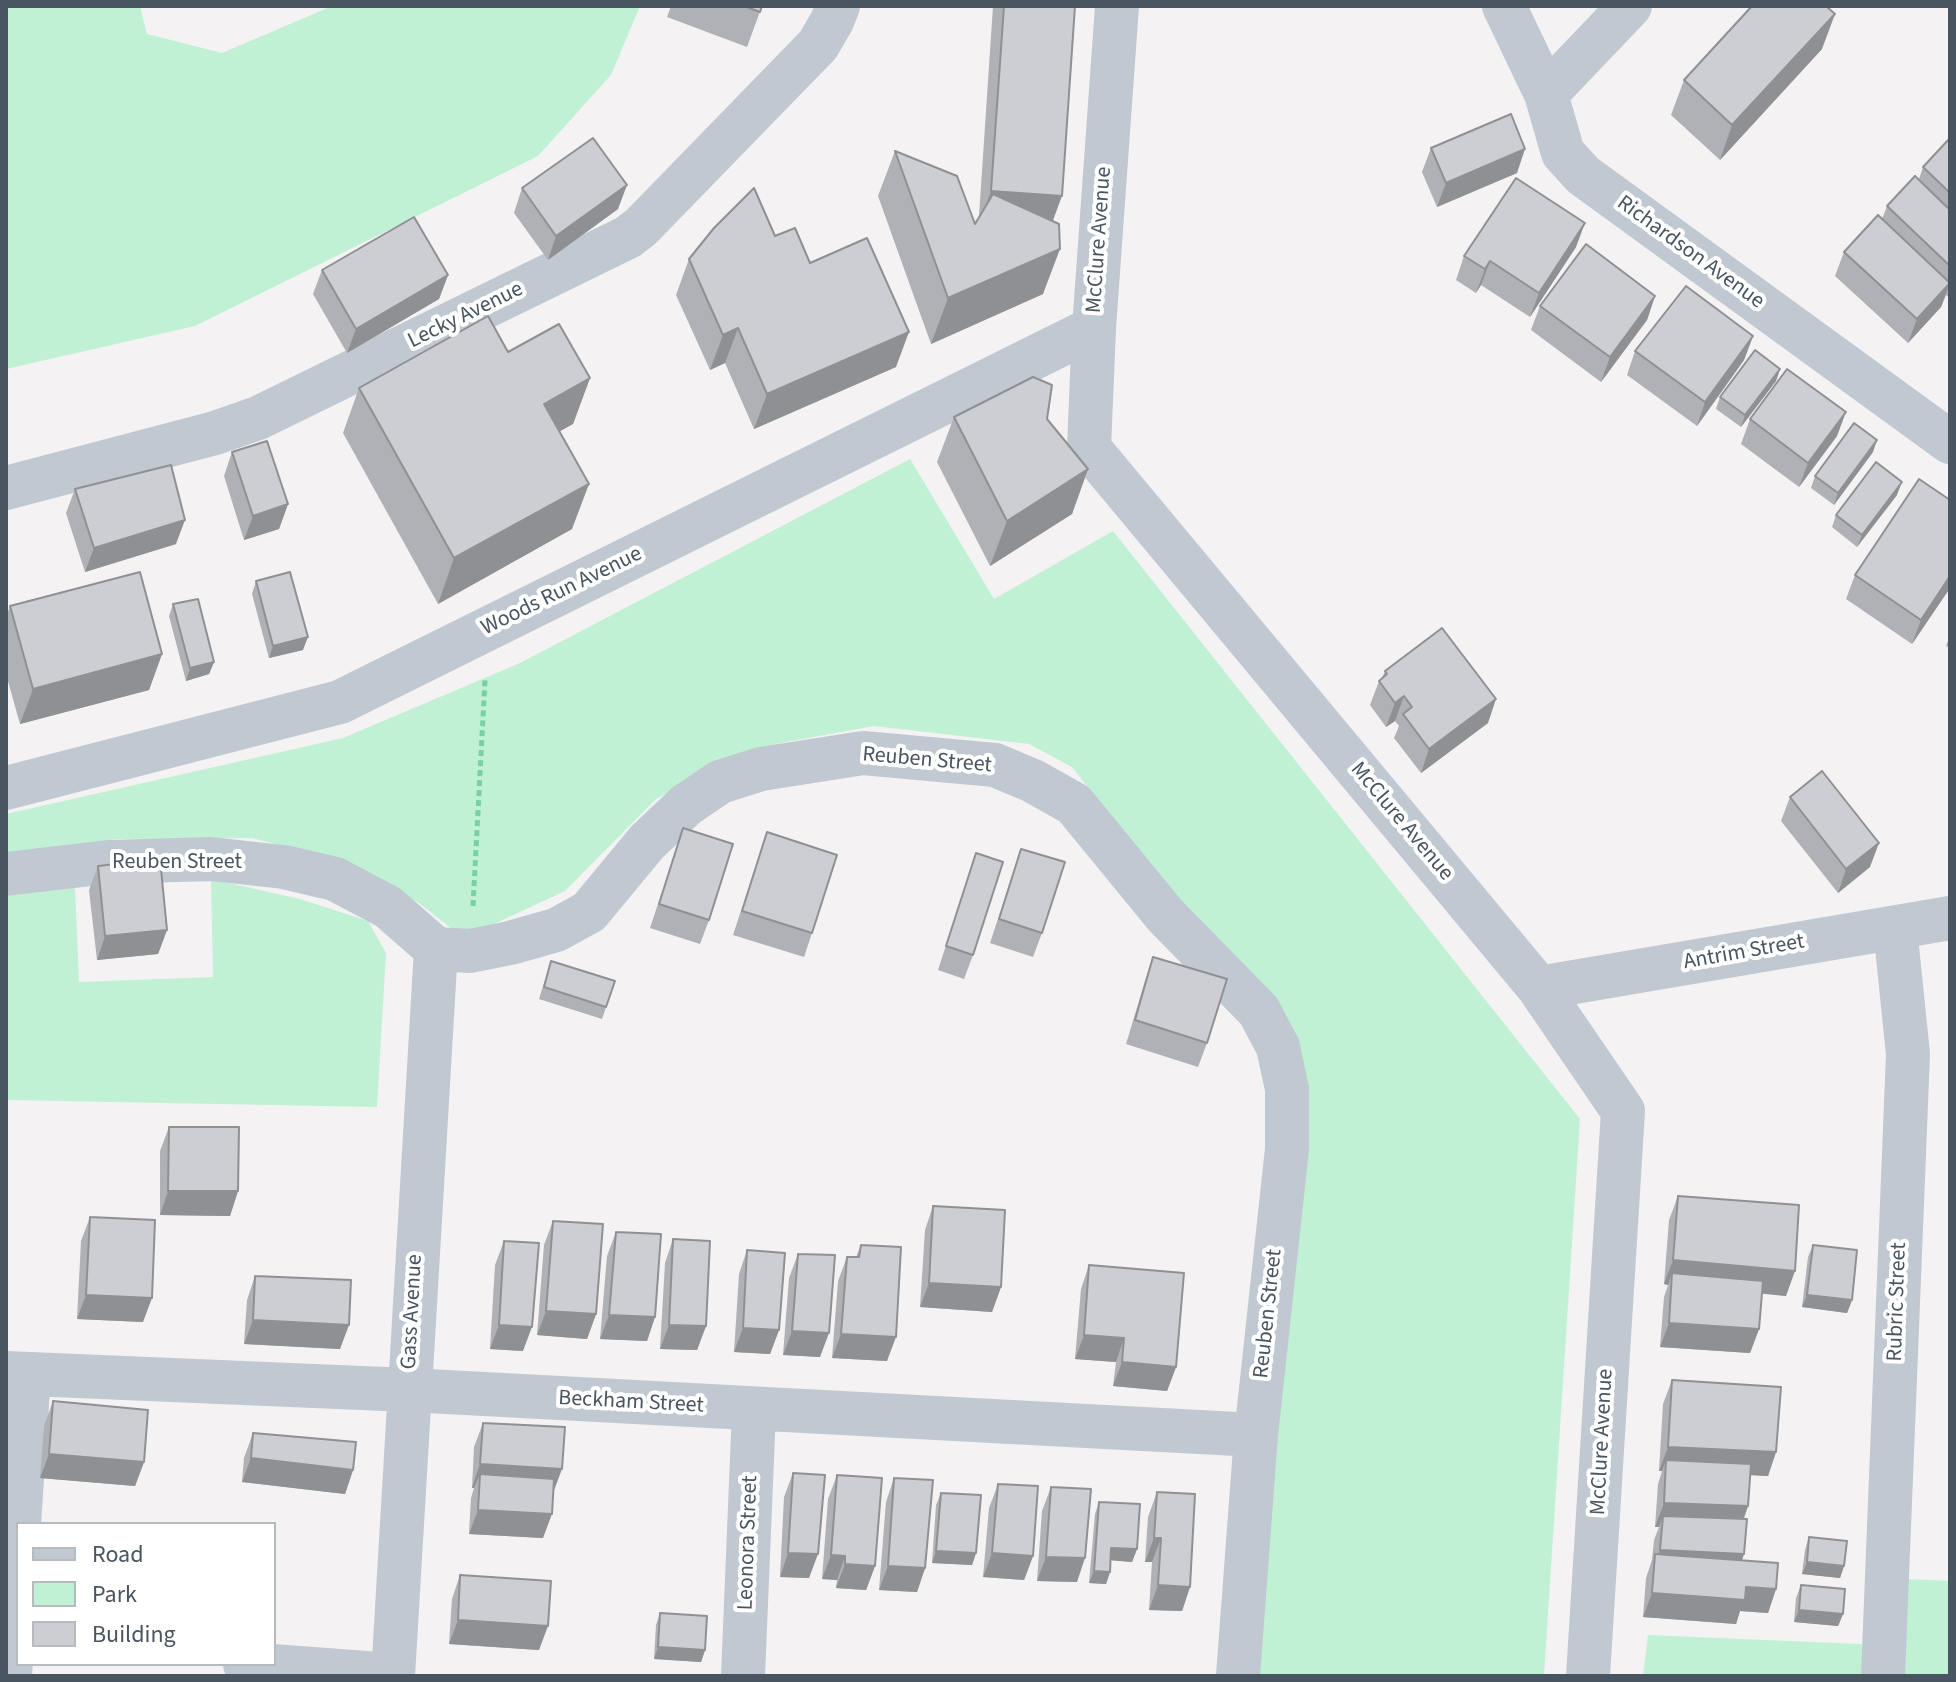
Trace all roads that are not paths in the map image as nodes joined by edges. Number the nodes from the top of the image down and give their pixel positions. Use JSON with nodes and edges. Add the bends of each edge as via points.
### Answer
{"nodes":[{"id":1,"x":838,"y":6,"type":"edge"},
{"id":2,"x":1117,"y":6,"type":"edge"},
{"id":3,"x":1504,"y":6,"type":"edge"},
{"id":4,"x":1630,"y":6,"type":"edge"},
{"id":5,"x":1546,"y":94,"type":"junction"},
{"id":6,"x":1094,"y":328,"type":"junction"},
{"id":7,"x":1945,"y":428,"type":"edge"},
{"id":8,"x":6,"y":488,"type":"edge"},
{"id":9,"x":6,"y":788,"type":"edge"},
{"id":10,"x":6,"y":874,"type":"edge"},
{"id":11,"x":1950,"y":918,"type":"edge"},
{"id":12,"x":1895,"y":928,"type":"junction"},
{"id":13,"x":453,"y":950,"type":"junction"},
{"id":14,"x":1539,"y":988,"type":"junction"},
{"id":15,"x":18,"y":1374,"type":"edge"},
{"id":16,"x":409,"y":1390,"type":"junction"},
{"id":17,"x":754,"y":1410,"type":"junction"},
{"id":18,"x":1256,"y":1435,"type":"junction"},
{"id":19,"x":19,"y":1522,"type":"edge"},
{"id":20,"x":16,"y":1571,"type":"edge"},
{"id":21,"x":11,"y":1654,"type":"edge"},
{"id":22,"x":270,"y":1666,"type":"edge"},
{"id":23,"x":393,"y":1676,"type":"edge"},
{"id":24,"x":743,"y":1676,"type":"edge"},
{"id":25,"x":1238,"y":1676,"type":"edge"},
{"id":26,"x":1588,"y":1676,"type":"edge"},
{"id":27,"x":1883,"y":1676,"type":"edge"}],
"edges":[{"from":1,"to":8,"type":"street","name":"Lecky Avenue","via":[[818,45],[628,237],[258,418]]},
{"from":2,"to":6,"type":"street","name":"McClure Avenue"},
{"from":3,"to":5,"type":"street","name":"Richardson Avenue"},
{"from":4,"to":5,"type":"street"},
{"from":5,"to":7,"type":"street","name":"Richardson Avenue","via":[[1563,153],[1583,175]]},
{"from":6,"to":9,"type":"street","name":"Woods Run Avenue","via":[[340,702]]},
{"from":6,"to":14,"type":"street","name":"McClure Avenue","via":[[1089,448]]},
{"from":10,"to":13,"type":"street","name":"Reuben Street","via":[[108,862],[211,859],[284,867],[335,879]]},
{"from":11,"to":12,"type":"street","name":"Antrim Street"},
{"from":12,"to":14,"type":"street","name":"Antrim Street"},
{"from":12,"to":27,"type":"street","name":"Rubric Street","via":[[1908,1054]]},
{"from":13,"to":16,"type":"street","name":"Gass Avenue"},
{"from":13,"to":18,"type":"street","name":"Reuben Street","via":[[510,943],[556,930],[589,912],[647,842],[686,805],[720,782],[761,769],[863,753],[995,765],[1074,804],[1165,915],[1259,1011],[1278,1047],[1287,1089],[1287,1149]]},
{"from":14,"to":26,"type":"street","name":"McClure Avenue","via":[[1623,1111]]},
{"from":15,"to":16,"type":"street","name":"Beckham Street"},
{"from":15,"to":19,"type":"street"},
{"from":16,"to":17,"type":"street","name":"Beckham Street"},
{"from":16,"to":23,"type":"street","name":"Gass Avenue"},
{"from":17,"to":18,"type":"street","name":"Beckham Street"},
{"from":17,"to":24,"type":"street","name":"Leonora Street"},
{"from":18,"to":25,"type":"street","name":"Reuben Street"},
{"from":20,"to":21,"type":"street"},
{"from":22,"to":23,"type":"street"}]}
